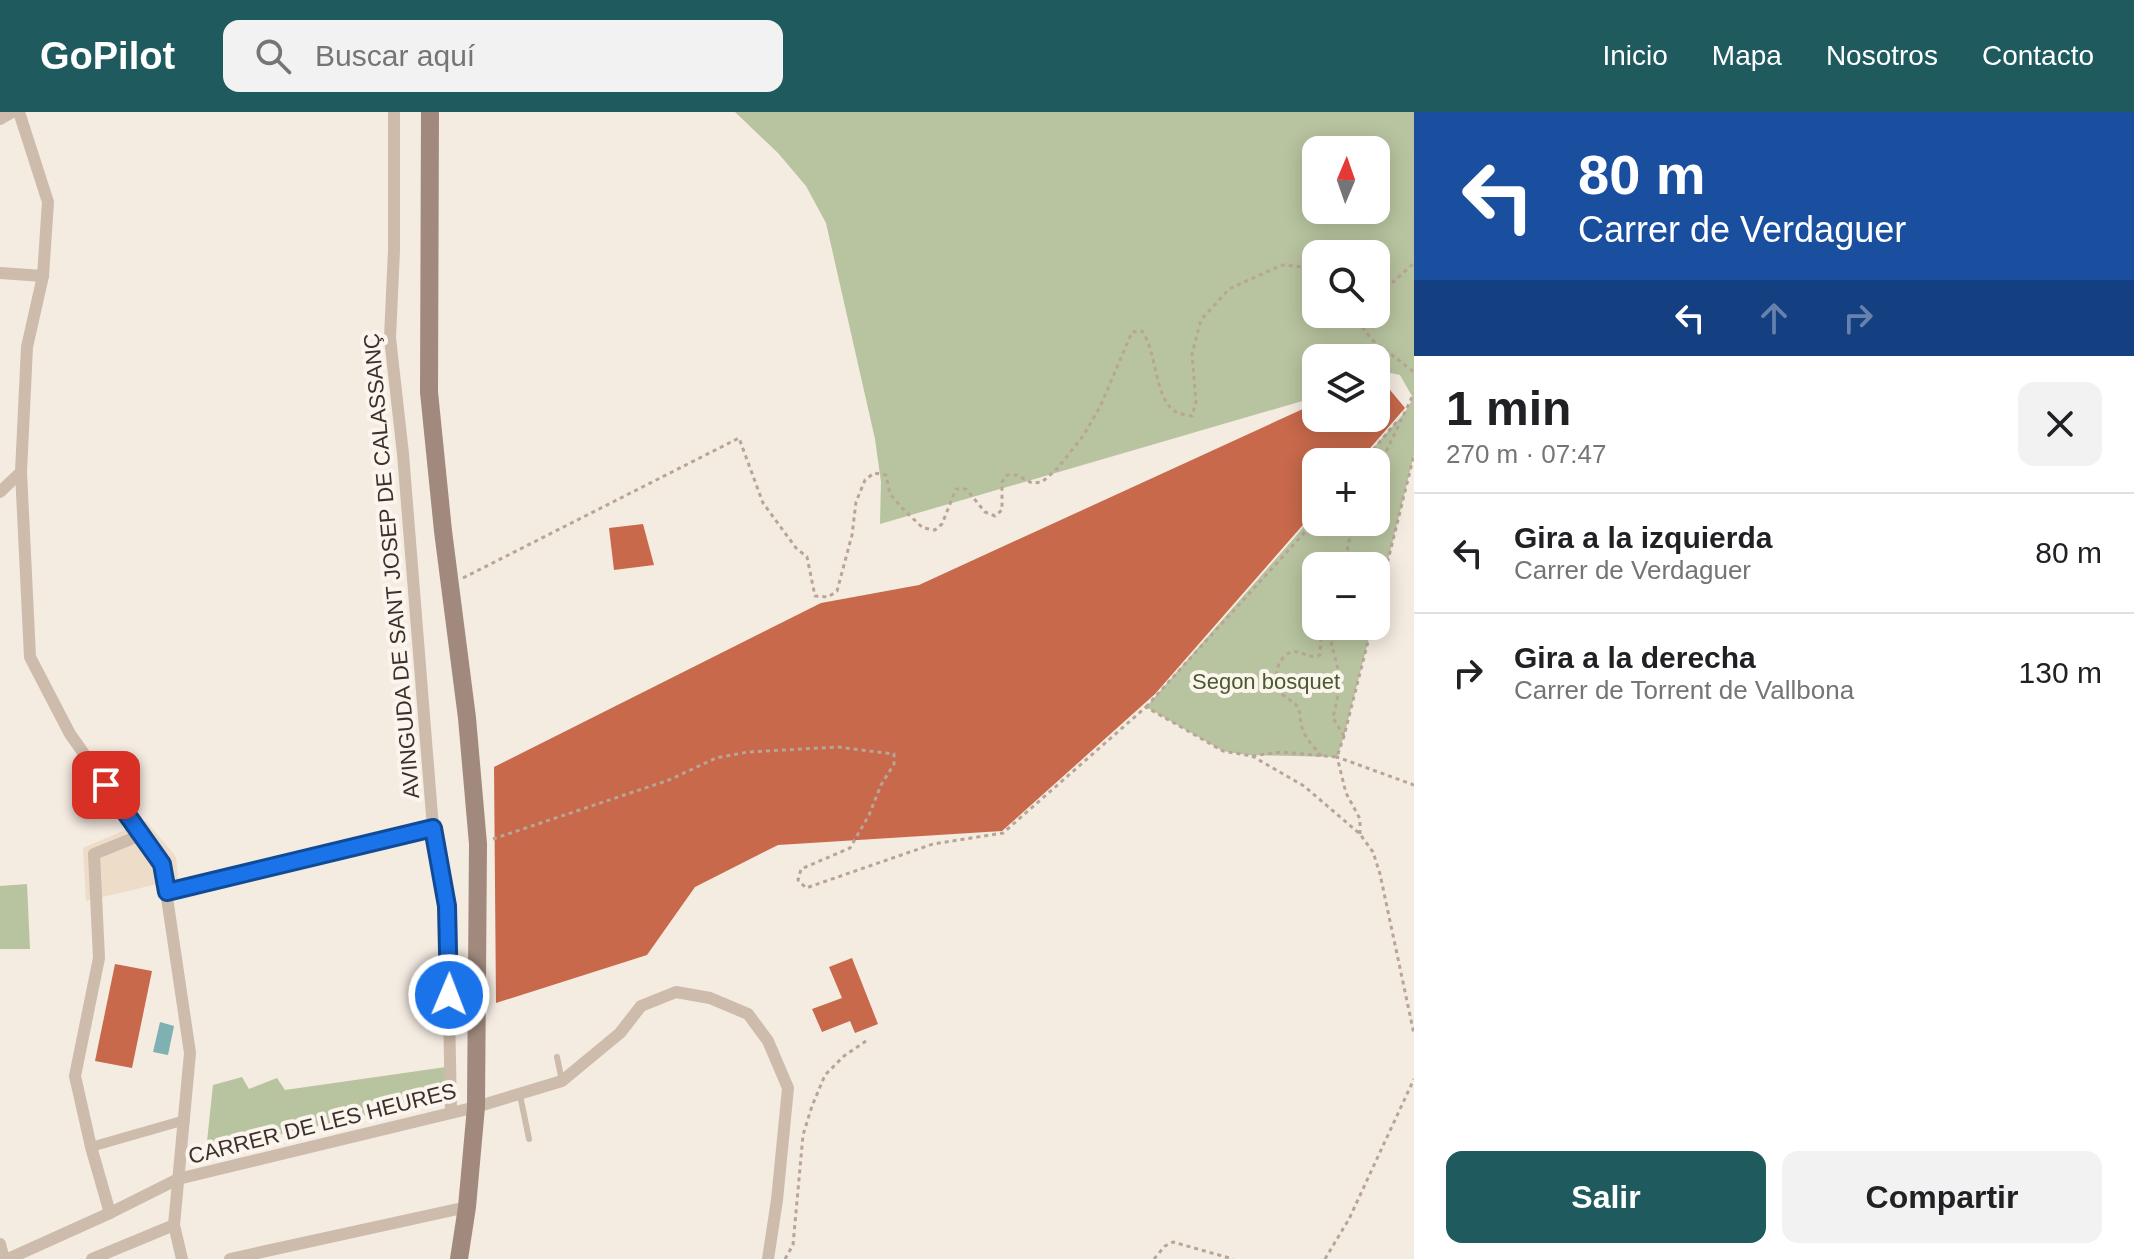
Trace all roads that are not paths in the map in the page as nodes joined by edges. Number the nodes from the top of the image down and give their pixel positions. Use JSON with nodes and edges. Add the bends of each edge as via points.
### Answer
{"nodes":[{"id":1,"x":12,"y":112,"type":"edge"},
{"id":2,"x":19,"y":112,"type":"edge"},
{"id":3,"x":394,"y":112,"type":"edge"},
{"id":4,"x":430,"y":112,"type":"edge"},
{"id":5,"x":0,"y":119,"type":"edge"},
{"id":6,"x":0,"y":273,"type":"edge"},
{"id":7,"x":43,"y":276,"type":"junction"},
{"id":8,"x":21,"y":472,"type":"junction"},
{"id":9,"x":0,"y":492,"type":"edge"},
{"id":10,"x":433,"y":828,"type":"junction"},
{"id":11,"x":141,"y":835,"type":"junction"},
{"id":12,"x":167,"y":892,"type":"junction"},
{"id":13,"x":557,"y":1057,"type":"dead end"},
{"id":14,"x":562,"y":1081,"type":"junction"},
{"id":15,"x":519,"y":1094,"type":"junction"},
{"id":16,"x":476,"y":1107,"type":"junction"},
{"id":17,"x":451,"y":1112,"type":"junction"},
{"id":18,"x":185,"y":1120,"type":"junction"},
{"id":19,"x":529,"y":1139,"type":"dead end"},
{"id":20,"x":91,"y":1147,"type":"junction"},
{"id":21,"x":178,"y":1179,"type":"junction"},
{"id":22,"x":467,"y":1207,"type":"junction"},
{"id":23,"x":110,"y":1213,"type":"junction"},
{"id":24,"x":174,"y":1225,"type":"junction"},
{"id":25,"x":0,"y":1244,"type":"edge"},
{"id":26,"x":6,"y":1259,"type":"edge"},
{"id":27,"x":92,"y":1259,"type":"edge"},
{"id":28,"x":182,"y":1259,"type":"edge"},
{"id":29,"x":230,"y":1259,"type":"edge"},
{"id":30,"x":459,"y":1259,"type":"edge"},
{"id":31,"x":768,"y":1259,"type":"edge"}],
"edges":[{"from":1,"to":5,"type":"street"},
{"from":2,"to":7,"type":"street","via":[[48,202]]},
{"from":3,"to":10,"type":"street","name":"AVINGUDA DE SANT JOSEP DE CALASSANÇ","via":[[390,338]]},
{"from":4,"to":16,"type":"main road","via":[[429,392],[478,844]]},
{"from":6,"to":7,"type":"street"},
{"from":7,"to":8,"type":"street","via":[[27,347]]},
{"from":8,"to":9,"type":"street"},
{"from":8,"to":11,"type":"street","via":[[30,657],[70,734]]},
{"from":10,"to":12,"type":"street"},
{"from":10,"to":17,"type":"street","name":"AVINGUDA DE SANT JOSEP DE CALASSANÇ","via":[[449,929]]},
{"from":11,"to":12,"type":"street","via":[[162,864]]},
{"from":11,"to":20,"type":"street","via":[[94,854],[99,958],[75,1076]]},
{"from":12,"to":18,"type":"street","via":[[190,1053]]},
{"from":13,"to":14,"type":"lane"},
{"from":14,"to":15,"type":"street","name":"CARRER DE LES HEURES"},
{"from":14,"to":31,"type":"street","via":[[620,1033],[641,1006],[676,992],[710,998],[748,1014],[768,1041],[788,1088]]},
{"from":15,"to":16,"type":"street","name":"CARRER DE LES HEURES"},
{"from":15,"to":19,"type":"lane"},
{"from":16,"to":17,"type":"street","name":"CARRER DE LES HEURES"},
{"from":16,"to":22,"type":"main road"},
{"from":17,"to":21,"type":"street","name":"CARRER DE LES HEURES"},
{"from":18,"to":20,"type":"street"},
{"from":18,"to":21,"type":"street"},
{"from":20,"to":23,"type":"street"},
{"from":21,"to":23,"type":"street","name":"CARRER DE LES HEURES"},
{"from":21,"to":24,"type":"street"},
{"from":22,"to":29,"type":"street"},
{"from":22,"to":30,"type":"main road"},
{"from":23,"to":26,"type":"street","name":"CARRER DE LES HEURES"},
{"from":24,"to":27,"type":"street"},
{"from":24,"to":28,"type":"street"},
{"from":25,"to":26,"type":"street"}]}
